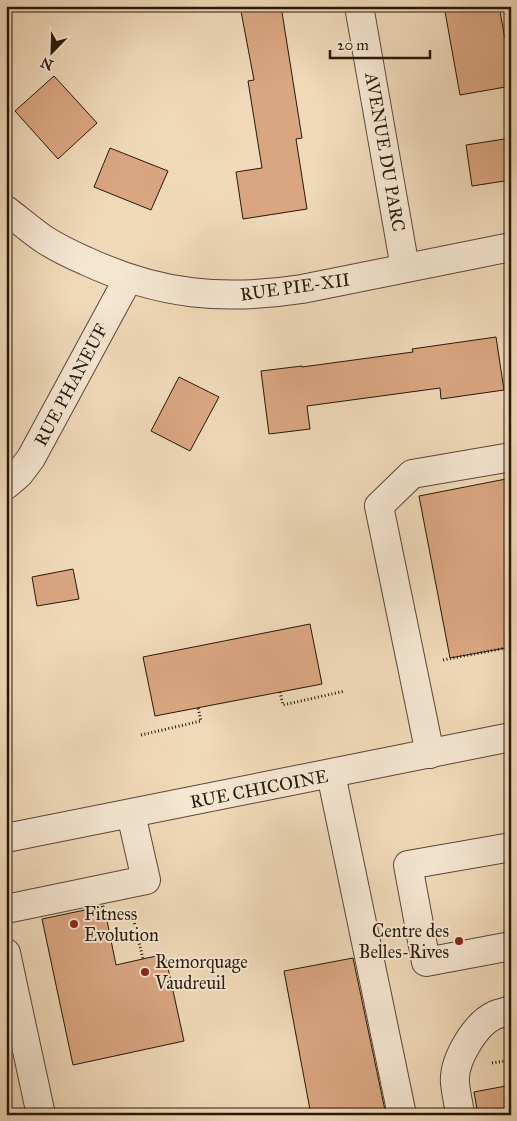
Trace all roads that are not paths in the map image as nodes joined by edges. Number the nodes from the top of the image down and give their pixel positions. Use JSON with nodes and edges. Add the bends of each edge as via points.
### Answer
{"nodes":[{"id":1,"x":359,"y":6,"type":"edge"},
{"id":2,"x":6,"y":210,"type":"edge"},
{"id":3,"x":511,"y":248,"type":"edge"},
{"id":4,"x":405,"y":268,"type":"junction"},
{"id":5,"x":128,"y":279,"type":"junction"},
{"id":6,"x":511,"y":457,"type":"edge"},
{"id":7,"x":6,"y":485,"type":"edge"},
{"id":8,"x":511,"y":737,"type":"edge"},
{"id":9,"x":430,"y":754,"type":"junction"},
{"id":10,"x":331,"y":774,"type":"junction"},
{"id":11,"x":131,"y":814,"type":"junction"},
{"id":12,"x":6,"y":838,"type":"edge"},
{"id":13,"x":511,"y":847,"type":"edge"},
{"id":14,"x":6,"y":909,"type":"edge"},
{"id":15,"x":511,"y":946,"type":"edge"},
{"id":16,"x":6,"y":953,"type":"edge"},
{"id":17,"x":511,"y":1010,"type":"edge"},
{"id":18,"x":41,"y":1115,"type":"edge"},
{"id":19,"x":402,"y":1115,"type":"edge"},
{"id":20,"x":460,"y":1115,"type":"edge"}],
"edges":[{"from":1,"to":4,"type":"street","name":"AVENUE DU PARC"},
{"from":2,"to":5,"type":"street","name":"RUE PIE-XII","via":[[46,240]]},
{"from":3,"to":4,"type":"street","name":"RUE PIE-XII"},
{"from":4,"to":5,"type":"street","name":"RUE PIE-XII","via":[[260,294],[197,294]]},
{"from":5,"to":7,"type":"street","name":"RUE PHANEUF","via":[[31,458]]},
{"from":6,"to":9,"type":"street","via":[[412,474],[379,506]]},
{"from":8,"to":9,"type":"street","name":"RUE CHICOINE"},
{"from":9,"to":10,"type":"street","name":"RUE CHICOINE"},
{"from":10,"to":11,"type":"street","name":"RUE CHICOINE"},
{"from":10,"to":19,"type":"street"},
{"from":11,"to":12,"type":"street","name":"RUE CHICOINE"},
{"from":11,"to":14,"type":"street","via":[[146,880]]},
{"from":13,"to":15,"type":"street","via":[[408,864],[426,962]]},
{"from":16,"to":18,"type":"street"},
{"from":17,"to":20,"type":"street","via":[[494,1015],[467,1042],[455,1082]]}]}
